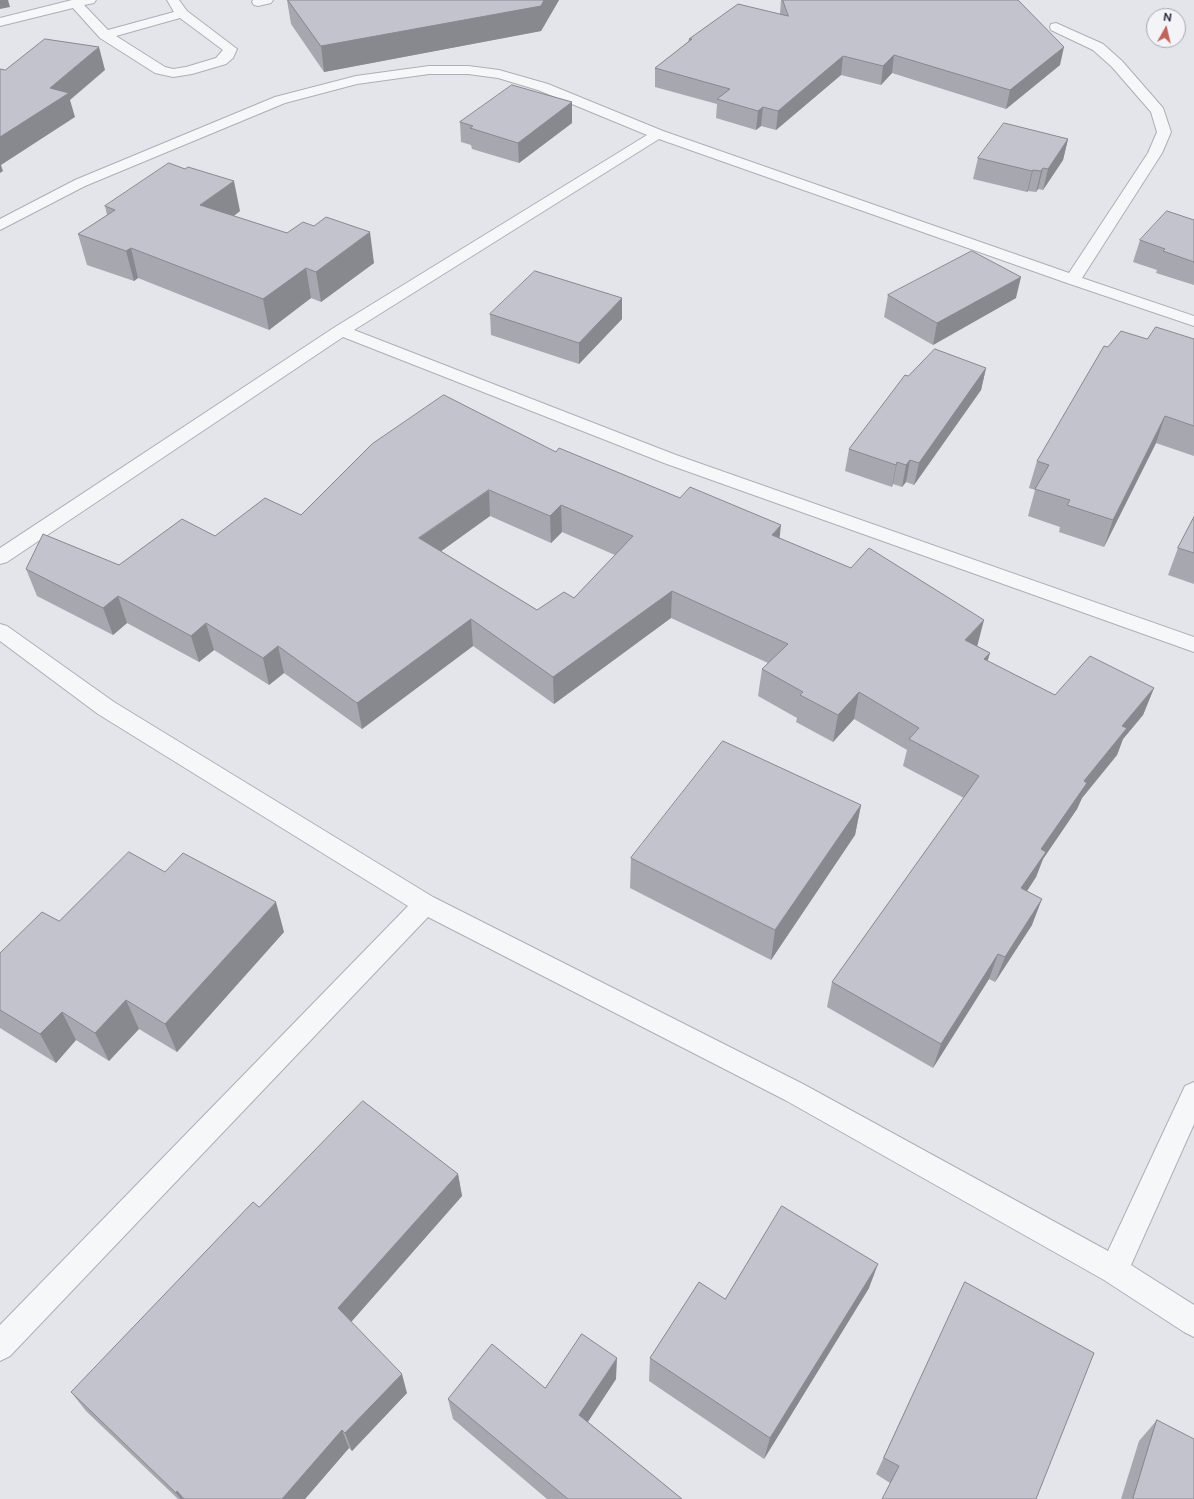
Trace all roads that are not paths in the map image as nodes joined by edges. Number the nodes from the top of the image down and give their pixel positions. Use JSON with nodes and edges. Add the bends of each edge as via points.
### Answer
{"nodes":[{"id":1,"x":91,"y":0,"type":"edge"},
{"id":2,"x":173,"y":0,"type":"edge"},
{"id":3,"x":75,"y":3,"type":"junction"},
{"id":4,"x":182,"y":14,"type":"junction"},
{"id":5,"x":0,"y":22,"type":"edge"},
{"id":6,"x":1056,"y":26,"type":"dead end"},
{"id":7,"x":105,"y":35,"type":"junction"},
{"id":8,"x":658,"y":134,"type":"junction"},
{"id":9,"x":0,"y":225,"type":"edge"},
{"id":10,"x":1072,"y":280,"type":"junction"},
{"id":11,"x":1194,"y":321,"type":"edge"},
{"id":12,"x":341,"y":331,"type":"junction"},
{"id":13,"x":0,"y":556,"type":"edge"},
{"id":14,"x":0,"y":631,"type":"edge"},
{"id":15,"x":1194,"y":646,"type":"edge"},
{"id":16,"x":425,"y":904,"type":"junction"},
{"id":17,"x":1194,"y":1094,"type":"edge"},
{"id":18,"x":1114,"y":1270,"type":"junction"},
{"id":19,"x":1194,"y":1322,"type":"edge"},
{"id":20,"x":0,"y":1346,"type":"edge"}],
"edges":[{"from":1,"to":3,"type":"street"},
{"from":2,"to":4,"type":"street"},
{"from":3,"to":5,"type":"street"},
{"from":3,"to":7,"type":"street"},
{"from":4,"to":7,"type":"street"},
{"from":4,"to":7,"type":"street","via":[[230,49],[228,55],[221,61],[173,73],[160,70]]},
{"from":6,"to":10,"type":"street","via":[[1098,47],[1117,64],[1158,111],[1164,132],[1156,153]]},
{"from":8,"to":9,"type":"street","via":[[543,87],[499,74],[468,70],[429,70],[356,80],[280,100],[80,183]]},
{"from":8,"to":10,"type":"street"},
{"from":8,"to":12,"type":"street"},
{"from":10,"to":11,"type":"street"},
{"from":12,"to":13,"type":"street"},
{"from":12,"to":15,"type":"street","via":[[670,458]]},
{"from":14,"to":16,"type":"street","via":[[106,708]]},
{"from":16,"to":18,"type":"street","via":[[794,1092]]},
{"from":16,"to":20,"type":"street"},
{"from":17,"to":18,"type":"street"},
{"from":18,"to":19,"type":"street"}]}
